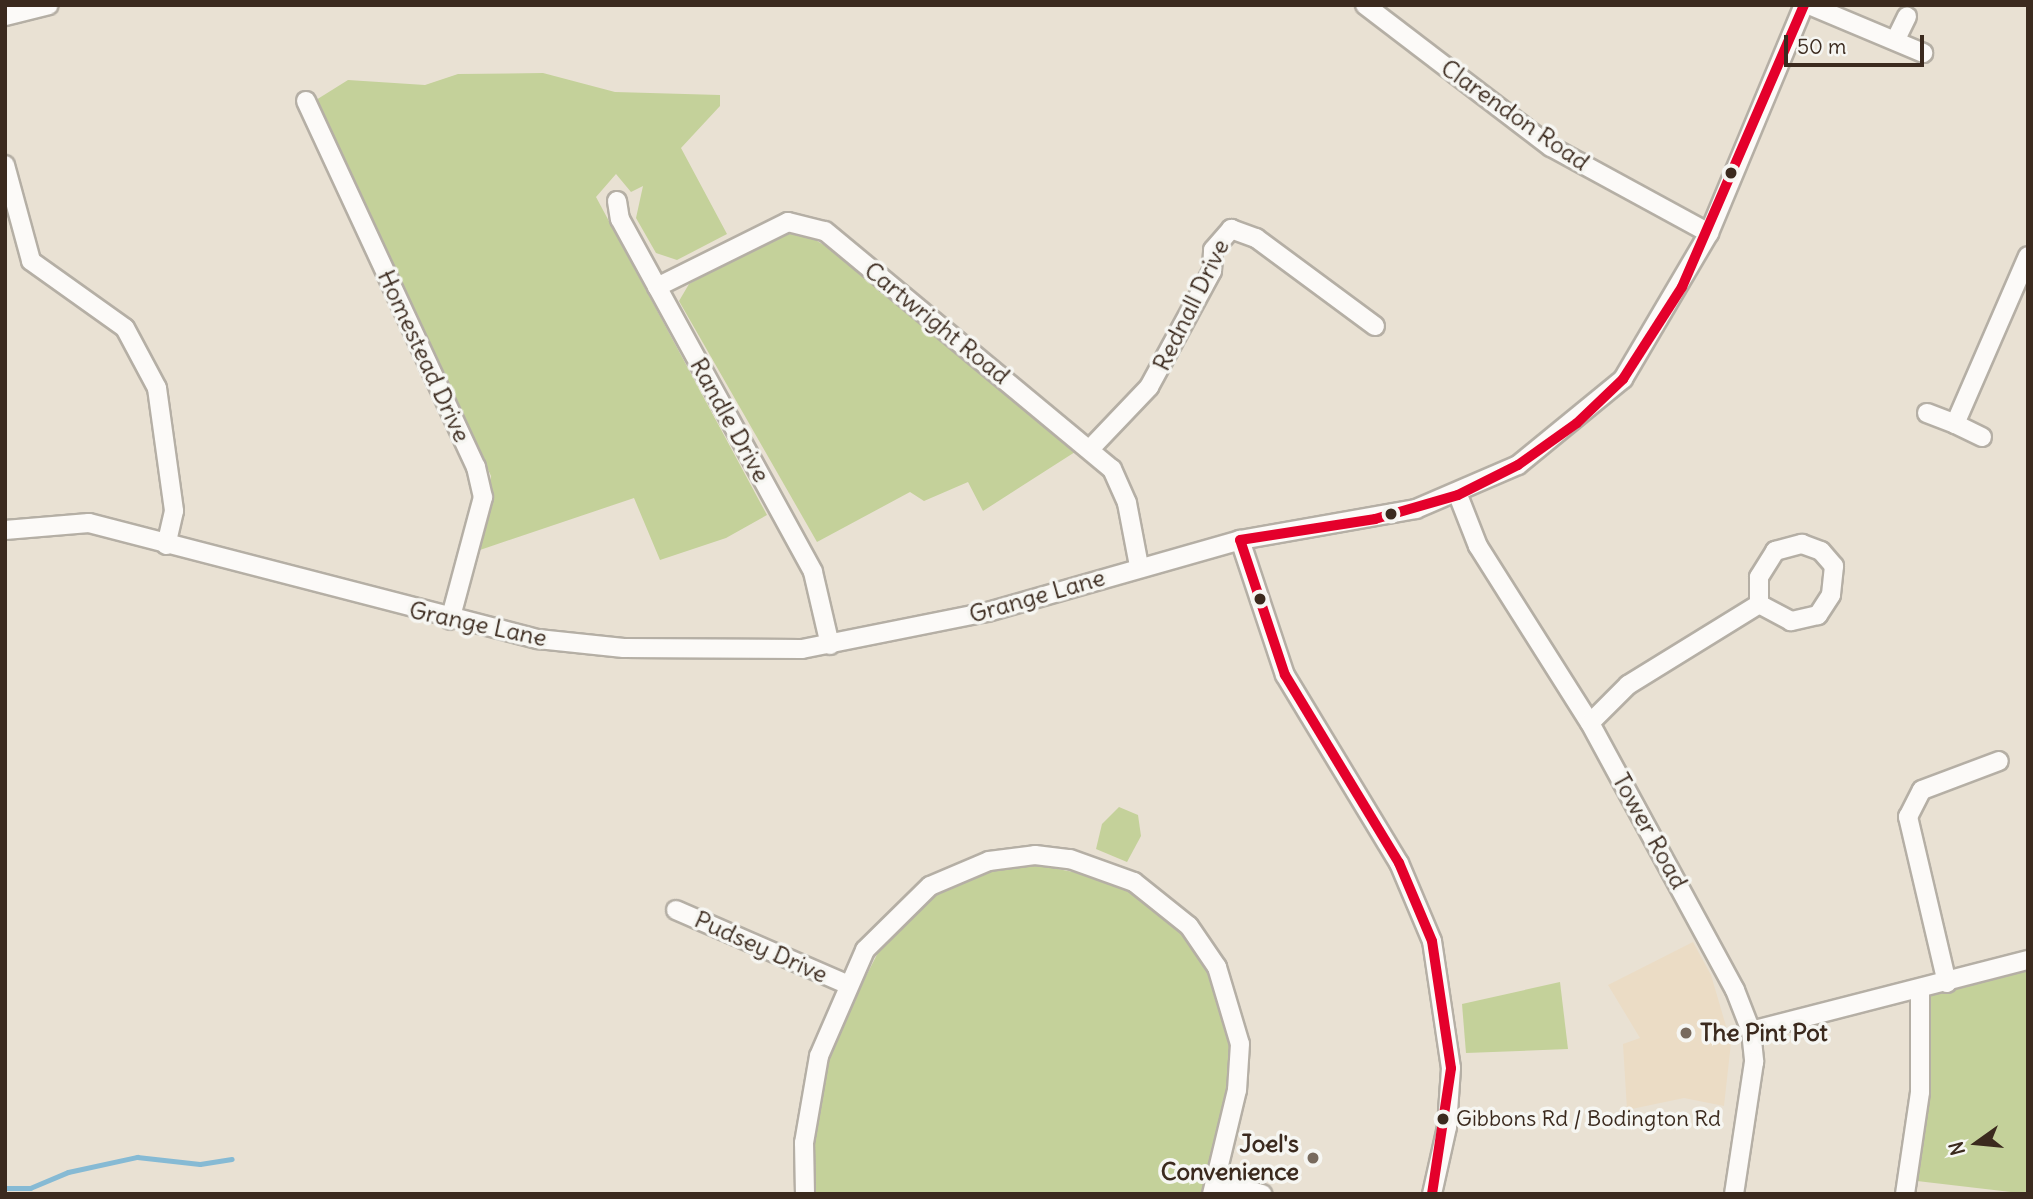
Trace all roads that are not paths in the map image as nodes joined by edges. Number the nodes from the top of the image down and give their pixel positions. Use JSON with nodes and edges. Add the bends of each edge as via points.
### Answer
{"nodes":[{"id":1,"x":49,"y":5,"type":"edge"},
{"id":2,"x":1365,"y":5,"type":"edge"},
{"id":3,"x":1804,"y":5,"type":"edge"},
{"id":4,"x":1809,"y":5,"type":"edge"},
{"id":5,"x":5,"y":16,"type":"edge"},
{"id":6,"x":1907,"y":16,"type":"dead end"},
{"id":7,"x":1896,"y":39,"type":"junction"},
{"id":8,"x":1923,"y":53,"type":"dead end"},
{"id":9,"x":306,"y":101,"type":"dead end"},
{"id":10,"x":5,"y":165,"type":"edge"},
{"id":11,"x":617,"y":201,"type":"dead end"},
{"id":12,"x":1709,"y":233,"type":"junction"},
{"id":13,"x":2028,"y":256,"type":"edge"},
{"id":14,"x":657,"y":287,"type":"junction"},
{"id":15,"x":1375,"y":326,"type":"dead end"},
{"id":16,"x":1927,"y":413,"type":"dead end"},
{"id":17,"x":1955,"y":424,"type":"junction"},
{"id":18,"x":1982,"y":437,"type":"dead end"},
{"id":19,"x":1090,"y":449,"type":"junction"},
{"id":20,"x":1458,"y":495,"type":"junction"},
{"id":21,"x":5,"y":530,"type":"edge"},
{"id":22,"x":1240,"y":540,"type":"junction"},
{"id":23,"x":166,"y":545,"type":"junction"},
{"id":24,"x":1139,"y":566,"type":"junction"},
{"id":25,"x":1759,"y":604,"type":"junction"},
{"id":26,"x":450,"y":620,"type":"junction"},
{"id":27,"x":830,"y":645,"type":"junction"},
{"id":28,"x":1590,"y":723,"type":"junction"},
{"id":29,"x":1999,"y":761,"type":"dead end"},
{"id":30,"x":676,"y":910,"type":"dead end"},
{"id":31,"x":2028,"y":960,"type":"edge"},
{"id":32,"x":1947,"y":983,"type":"junction"},
{"id":33,"x":846,"y":984,"type":"junction"},
{"id":34,"x":1920,"y":989,"type":"junction"},
{"id":35,"x":1751,"y":1031,"type":"junction"},
{"id":36,"x":1214,"y":1188,"type":"edge"},
{"id":37,"x":805,"y":1194,"type":"edge"},
{"id":38,"x":1262,"y":1194,"type":"edge"},
{"id":39,"x":1432,"y":1194,"type":"edge"},
{"id":40,"x":1734,"y":1194,"type":"edge"},
{"id":41,"x":1905,"y":1194,"type":"edge"}],
"edges":[{"from":1,"to":5,"type":"street"},
{"from":2,"to":12,"type":"street","name":"Clarendon Road","via":[[1551,147]]},
{"from":3,"to":12,"type":"street","name":"Grange Lane"},
{"from":4,"to":7,"type":"street"},
{"from":6,"to":7,"type":"street"},
{"from":7,"to":8,"type":"street"},
{"from":9,"to":26,"type":"street","name":"Homestead Drive","via":[[476,467],[483,497]]},
{"from":10,"to":23,"type":"street","via":[[31,261],[125,328],[149,367],[157,388],[174,511]]},
{"from":11,"to":14,"type":"street","name":"Randle Drive"},
{"from":12,"to":20,"type":"street","name":"Grange Lane","via":[[1623,379],[1518,465]]},
{"from":13,"to":17,"type":"street"},
{"from":14,"to":19,"type":"street","name":"Cartwright Road","via":[[788,222],[825,231]]},
{"from":14,"to":27,"type":"street","name":"Randle Drive","via":[[813,572]]},
{"from":15,"to":19,"type":"street","name":"Rednall Drive","via":[[1256,239],[1231,229],[1213,250],[1212,271],[1149,387]]},
{"from":16,"to":17,"type":"street"},
{"from":17,"to":18,"type":"street"},
{"from":19,"to":24,"type":"street","name":"Cartwright Road","via":[[1112,469],[1127,503]]},
{"from":20,"to":22,"type":"street","name":"Grange Lane","via":[[1375,519]]},
{"from":20,"to":28,"type":"street","name":"Tower Road","via":[[1478,546]]},
{"from":21,"to":23,"type":"street","name":"Grange Lane","via":[[89,523]]},
{"from":22,"to":24,"type":"street","name":"Grange Lane"},
{"from":22,"to":39,"type":"street","via":[[1285,676],[1399,863],[1432,941],[1451,1068],[1447,1127]]},
{"from":23,"to":26,"type":"street","name":"Grange Lane"},
{"from":24,"to":27,"type":"street","name":"Grange Lane","via":[[988,612]]},
{"from":25,"to":25,"type":"street","via":[[1759,577],[1775,551],[1802,544],[1821,551],[1834,566],[1831,595],[1818,615],[1791,621]]},
{"from":25,"to":28,"type":"street","via":[[1628,685]]},
{"from":26,"to":27,"type":"street","name":"Grange Lane","via":[[538,639],[624,648]]},
{"from":28,"to":35,"type":"street","name":"Tower Road","via":[[1730,980]]},
{"from":29,"to":32,"type":"street","via":[[1922,790],[1908,817]]},
{"from":30,"to":33,"type":"street","name":"Pudsey Drive"},
{"from":31,"to":32,"type":"street"},
{"from":32,"to":34,"type":"street"},
{"from":33,"to":36,"type":"street","via":[[865,950],[910,900],[989,861],[1056,856],[1135,881],[1189,926],[1232,1006],[1240,1044],[1237,1090]]},
{"from":33,"to":37,"type":"street","via":[[819,1056],[804,1143]]},
{"from":34,"to":35,"type":"street"},
{"from":34,"to":41,"type":"street","via":[[1920,1091]]},
{"from":35,"to":40,"type":"street","name":"Tower Road","via":[[1754,1062]]},
{"from":36,"to":38,"type":"street"}]}
